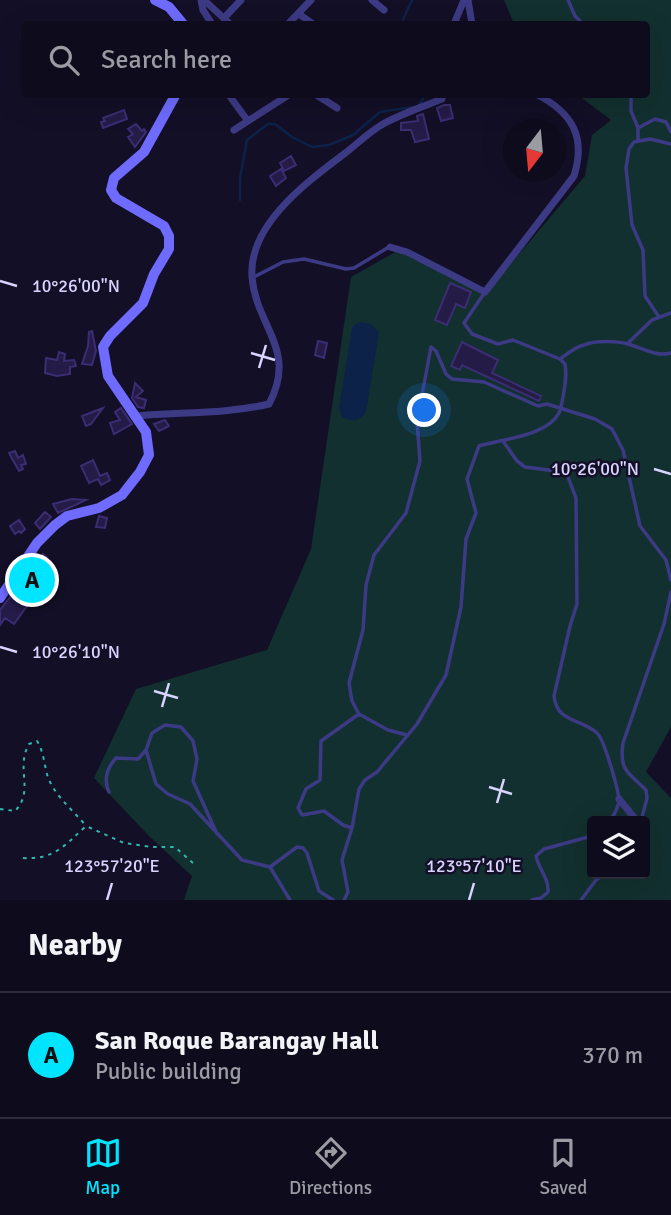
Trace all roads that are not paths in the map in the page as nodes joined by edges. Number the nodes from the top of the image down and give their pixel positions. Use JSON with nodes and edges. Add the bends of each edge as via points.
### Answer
{"nodes":[{"id":1,"x":155,"y":0,"type":"edge"},
{"id":2,"x":203,"y":0,"type":"edge"},
{"id":3,"x":241,"y":0,"type":"edge"},
{"id":4,"x":311,"y":0,"type":"edge"},
{"id":5,"x":372,"y":0,"type":"edge"},
{"id":6,"x":466,"y":0,"type":"edge"},
{"id":7,"x":568,"y":0,"type":"edge"},
{"id":8,"x":384,"y":10,"type":"dead end"},
{"id":9,"x":299,"y":14,"type":"junction"},
{"id":10,"x":181,"y":21,"type":"edge"},
{"id":11,"x":210,"y":21,"type":"edge"},
{"id":12,"x":227,"y":21,"type":"edge"},
{"id":13,"x":292,"y":21,"type":"edge"},
{"id":14,"x":309,"y":21,"type":"edge"},
{"id":15,"x":456,"y":21,"type":"edge"},
{"id":16,"x":471,"y":21,"type":"edge"},
{"id":17,"x":580,"y":21,"type":"edge"},
{"id":18,"x":174,"y":98,"type":"edge"},
{"id":19,"x":231,"y":98,"type":"edge"},
{"id":20,"x":284,"y":98,"type":"edge"},
{"id":21,"x":321,"y":98,"type":"edge"},
{"id":22,"x":442,"y":98,"type":"edge"},
{"id":23,"x":541,"y":98,"type":"edge"},
{"id":24,"x":631,"y":98,"type":"edge"},
{"id":25,"x":337,"y":108,"type":"dead end"},
{"id":26,"x":248,"y":121,"type":"junction"},
{"id":27,"x":638,"y":128,"type":"junction"},
{"id":28,"x":234,"y":130,"type":"dead end"},
{"id":29,"x":671,"y":132,"type":"edge"},
{"id":30,"x":638,"y":141,"type":"junction"},
{"id":31,"x":669,"y":142,"type":"edge"},
{"id":32,"x":390,"y":247,"type":"joint"},
{"id":33,"x":499,"y":276,"type":"junction"},
{"id":34,"x":252,"y":278,"type":"junction"},
{"id":35,"x":476,"y":288,"type":"junction"},
{"id":36,"x":485,"y":292,"type":"junction"},
{"id":37,"x":671,"y":313,"type":"edge"},
{"id":38,"x":659,"y":317,"type":"junction"},
{"id":39,"x":627,"y":344,"type":"junction"},
{"id":40,"x":671,"y":353,"type":"edge"},
{"id":41,"x":560,"y":359,"type":"junction"},
{"id":42,"x":561,"y":408,"type":"junction"},
{"id":43,"x":136,"y":416,"type":"junction"},
{"id":44,"x":503,"y":441,"type":"junction"},
{"id":45,"x":671,"y":580,"type":"edge"},
{"id":46,"x":671,"y":592,"type":"edge"},
{"id":47,"x":0,"y":598,"type":"edge"},
{"id":48,"x":359,"y":714,"type":"junction"},
{"id":49,"x":408,"y":735,"type":"junction"},
{"id":50,"x":146,"y":750,"type":"junction"},
{"id":51,"x":109,"y":792,"type":"dead end"},
{"id":52,"x":619,"y":799,"type":"junction"},
{"id":53,"x":614,"y":816,"type":"edge"},
{"id":54,"x":634,"y":816,"type":"edge"},
{"id":55,"x":641,"y":816,"type":"edge"},
{"id":56,"x":352,"y":828,"type":"junction"},
{"id":57,"x":217,"y":834,"type":"junction"},
{"id":58,"x":587,"y":837,"type":"edge"},
{"id":59,"x":270,"y":867,"type":"junction"},
{"id":60,"x":598,"y":879,"type":"edge"},
{"id":61,"x":290,"y":900,"type":"edge"},
{"id":62,"x":333,"y":900,"type":"edge"},
{"id":63,"x":345,"y":900,"type":"edge"},
{"id":64,"x":531,"y":900,"type":"edge"},
{"id":65,"x":581,"y":900,"type":"edge"}],
"edges":[{"from":1,"to":10,"type":"street"},
{"from":2,"to":11,"type":"street"},
{"from":2,"to":12,"type":"street"},
{"from":3,"to":12,"type":"street"},
{"from":4,"to":9,"type":"street"},
{"from":5,"to":8,"type":"street"},
{"from":6,"to":15,"type":"street"},
{"from":6,"to":16,"type":"street"},
{"from":7,"to":17,"type":"lane"},
{"from":9,"to":13,"type":"street"},
{"from":9,"to":14,"type":"street"},
{"from":18,"to":43,"type":"street","via":[[144,152],[114,178],[111,190],[116,198],[164,226],[169,236],[169,249],[143,303],[103,347],[108,376]]},
{"from":19,"to":26,"type":"street"},
{"from":20,"to":26,"type":"street"},
{"from":21,"to":25,"type":"street"},
{"from":22,"to":34,"type":"street","via":[[382,125],[301,187],[260,239],[253,254]]},
{"from":23,"to":33,"type":"street","via":[[576,131],[580,156],[574,176]]},
{"from":24,"to":27,"type":"lane"},
{"from":26,"to":28,"type":"street"},
{"from":27,"to":29,"type":"lane","via":[[655,119],[666,122]]},
{"from":27,"to":30,"type":"lane"},
{"from":29,"to":31,"type":"lane"},
{"from":30,"to":31,"type":"lane"},
{"from":30,"to":38,"type":"lane","via":[[629,149],[626,168],[632,225],[643,250],[645,296]]},
{"from":32,"to":34,"type":"lane","via":[[354,268],[304,259],[283,262]]},
{"from":32,"to":35,"type":"street"},
{"from":33,"to":35,"type":"street"},
{"from":33,"to":36,"type":"street"},
{"from":34,"to":43,"type":"street","via":[[279,364],[278,388],[269,404],[242,410]]},
{"from":35,"to":36,"type":"street"},
{"from":36,"to":41,"type":"lane","via":[[464,323],[472,334],[498,344],[513,340]]},
{"from":37,"to":38,"type":"lane"},
{"from":38,"to":39,"type":"lane"},
{"from":39,"to":40,"type":"lane","via":[[647,352]]},
{"from":39,"to":41,"type":"lane","via":[[583,345]]},
{"from":41,"to":42,"type":"lane","via":[[567,376]]},
{"from":42,"to":44,"type":"lane","via":[[549,425]]},
{"from":42,"to":45,"type":"lane","via":[[612,429],[623,450],[640,526],[666,560]]},
{"from":42,"to":48,"type":"lane","via":[[537,406],[484,382],[452,379],[431,347],[417,422],[420,461],[406,513],[374,555],[366,585],[363,630],[349,683]]},
{"from":43,"to":47,"type":"street","via":[[146,432],[149,454],[140,472],[122,495],[55,525],[37,543]]},
{"from":44,"to":49,"type":"lane","via":[[479,446],[467,479],[476,513],[466,539],[461,607],[446,675]]},
{"from":44,"to":52,"type":"lane","via":[[525,467],[563,472],[576,498],[577,604],[555,706],[562,715],[600,736]]},
{"from":46,"to":55,"type":"lane","via":[[621,759],[624,770],[646,790]]},
{"from":48,"to":49,"type":"lane"},
{"from":48,"to":56,"type":"lane","via":[[321,741],[320,780],[306,789],[298,808],[302,815],[324,811]]},
{"from":49,"to":56,"type":"lane","via":[[359,789]]},
{"from":50,"to":51,"type":"lane","via":[[138,759],[116,758],[106,777]]},
{"from":50,"to":57,"type":"lane","via":[[156,784],[190,804]]},
{"from":50,"to":57,"type":"lane","via":[[152,733],[165,725],[181,727],[193,741],[197,759],[193,781]]},
{"from":52,"to":53,"type":"lane"},
{"from":52,"to":54,"type":"street"},
{"from":56,"to":63,"type":"lane","via":[[342,860],[348,892]]},
{"from":57,"to":59,"type":"lane","via":[[242,860]]},
{"from":58,"to":64,"type":"lane","via":[[544,849],[536,856],[549,883],[548,892]]},
{"from":59,"to":61,"type":"lane"},
{"from":59,"to":62,"type":"lane","via":[[297,847],[303,848],[319,891]]},
{"from":60,"to":65,"type":"lane"}]}
